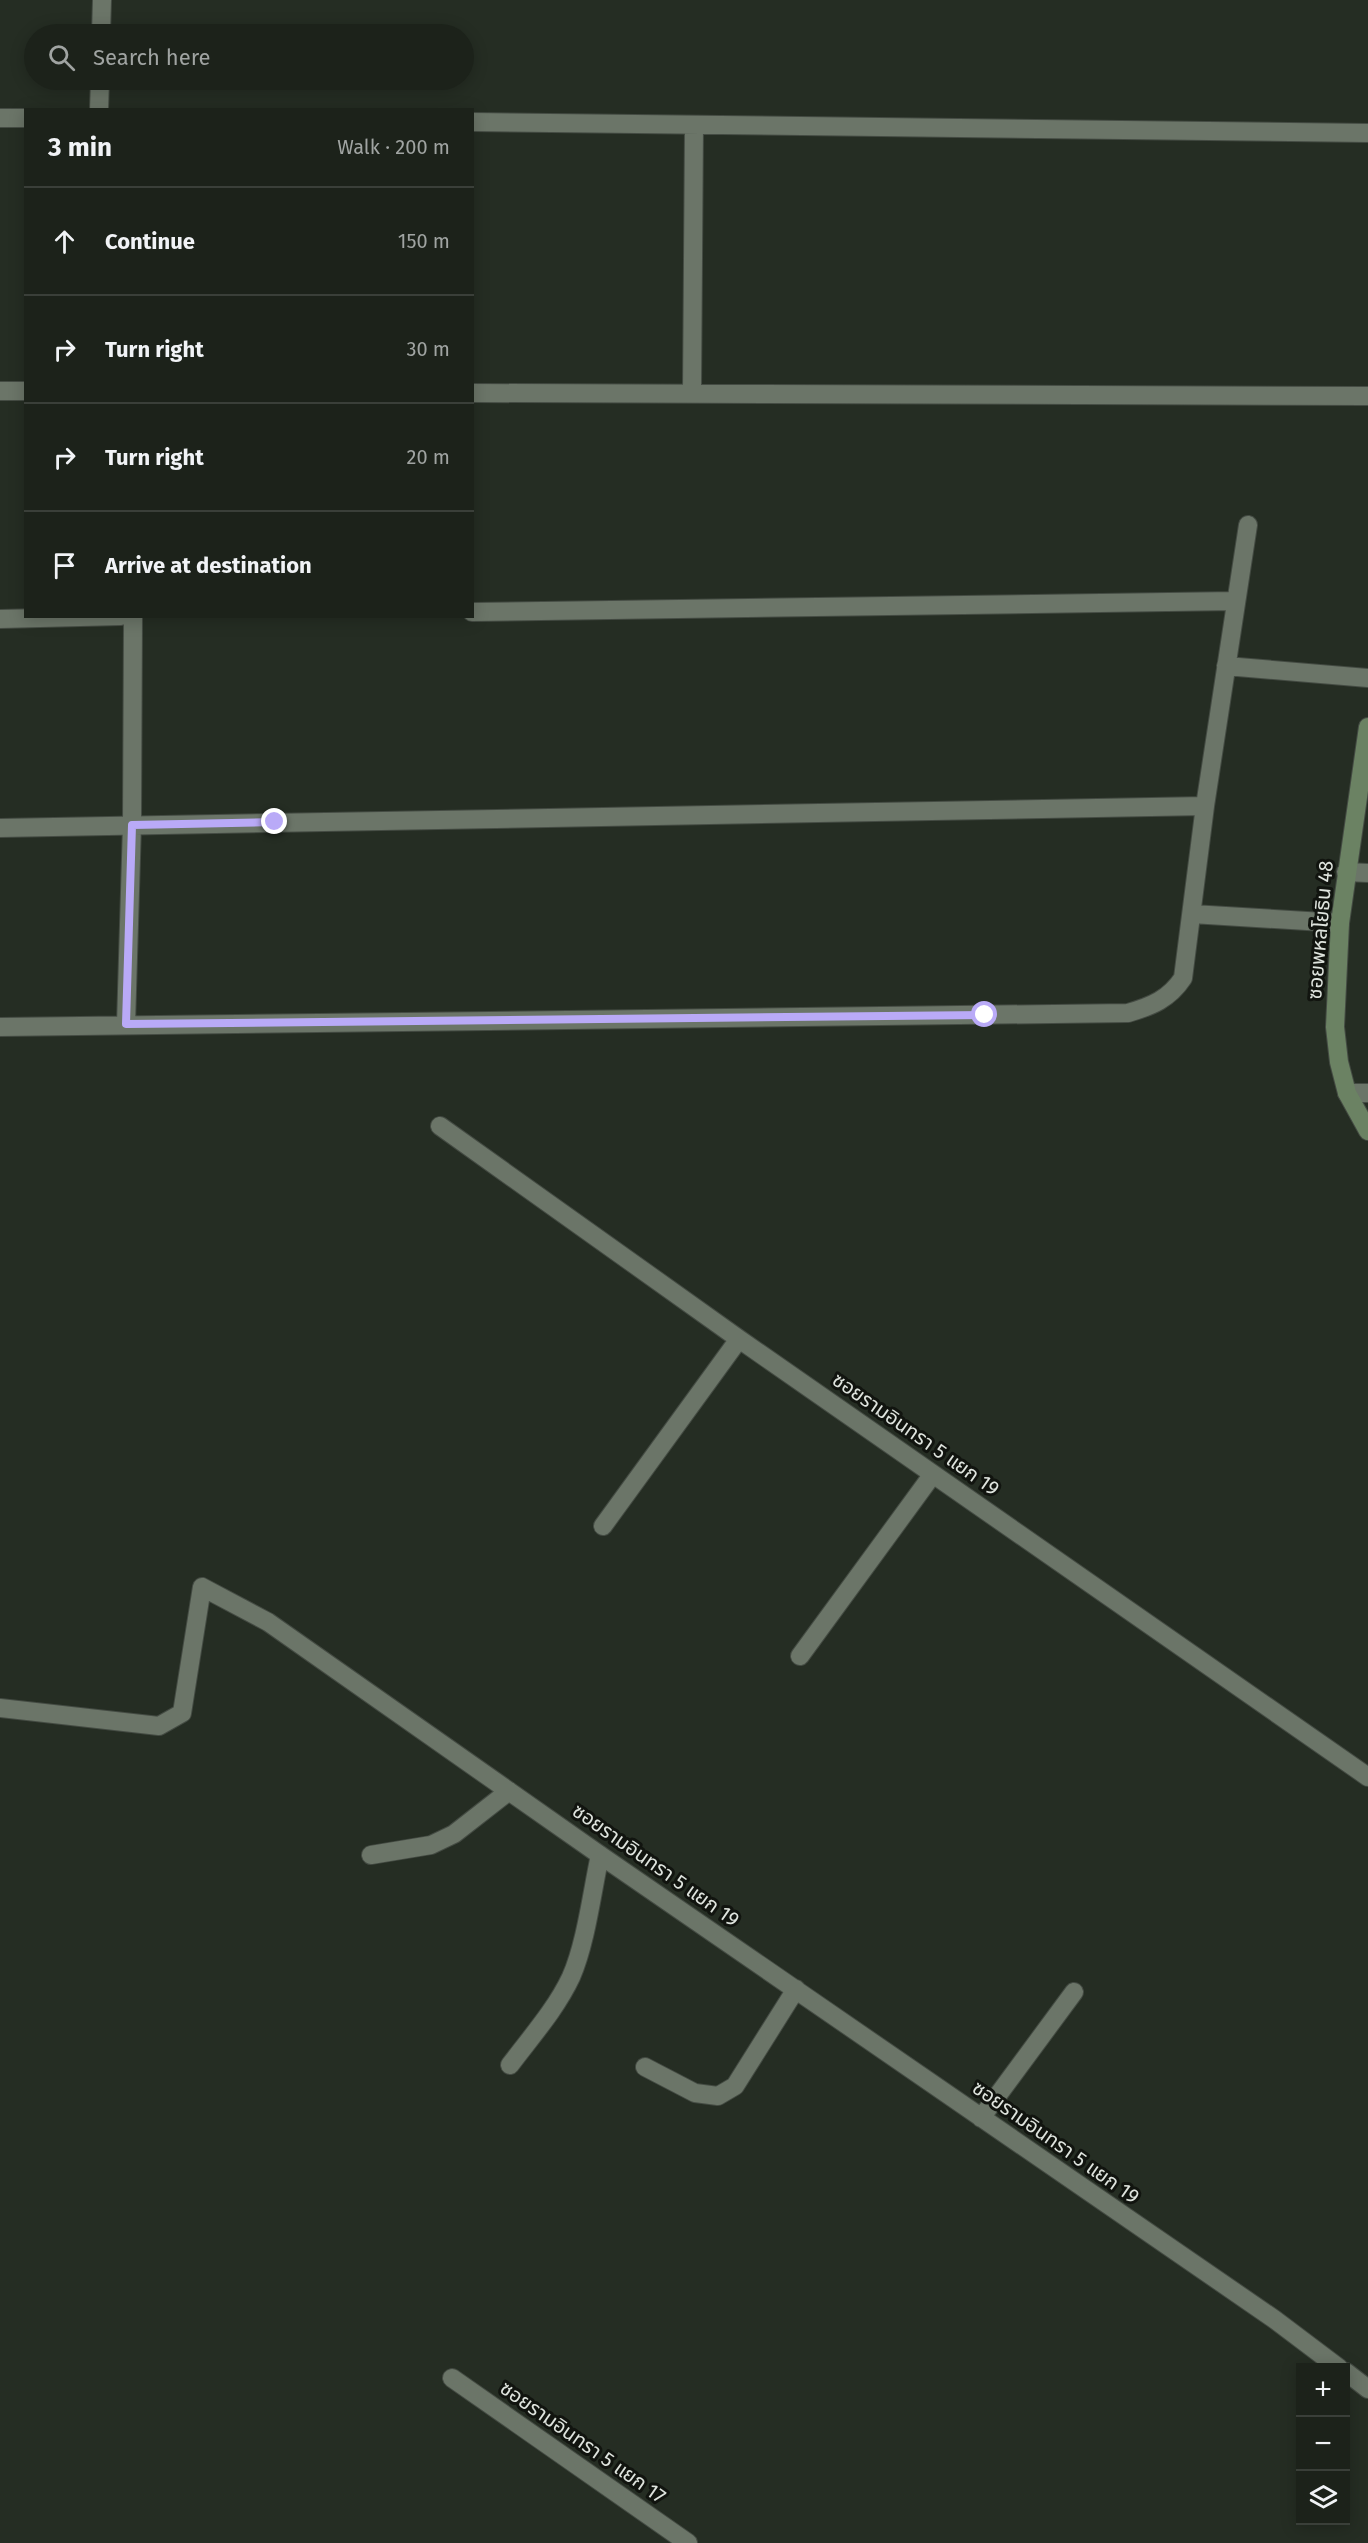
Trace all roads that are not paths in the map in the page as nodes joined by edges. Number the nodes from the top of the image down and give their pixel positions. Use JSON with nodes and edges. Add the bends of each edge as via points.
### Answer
{"nodes":[{"id":1,"x":102,"y":0,"type":"edge"},
{"id":2,"x":101,"y":24,"type":"edge"},
{"id":3,"x":100,"y":90,"type":"edge"},
{"id":4,"x":99,"y":108,"type":"edge"},
{"id":5,"x":0,"y":118,"type":"edge"},
{"id":6,"x":24,"y":118,"type":"edge"},
{"id":7,"x":474,"y":122,"type":"edge"},
{"id":8,"x":694,"y":125,"type":"junction"},
{"id":9,"x":1368,"y":133,"type":"edge"},
{"id":10,"x":0,"y":391,"type":"edge"},
{"id":11,"x":24,"y":391,"type":"edge"},
{"id":12,"x":474,"y":393,"type":"edge"},
{"id":13,"x":692,"y":393,"type":"junction"},
{"id":14,"x":1368,"y":396,"type":"edge"},
{"id":15,"x":1248,"y":525,"type":"dead end"},
{"id":16,"x":1235,"y":601,"type":"junction"},
{"id":17,"x":474,"y":612,"type":"edge"},
{"id":18,"x":40,"y":618,"type":"edge"},
{"id":19,"x":133,"y":618,"type":"edge"},
{"id":20,"x":0,"y":619,"type":"edge"},
{"id":21,"x":1226,"y":666,"type":"junction"},
{"id":22,"x":1368,"y":678,"type":"edge"},
{"id":23,"x":1368,"y":727,"type":"edge"},
{"id":24,"x":1205,"y":806,"type":"junction"},
{"id":25,"x":132,"y":825,"type":"junction"},
{"id":26,"x":0,"y":828,"type":"edge"},
{"id":27,"x":1346,"y":872,"type":"junction"},
{"id":28,"x":1368,"y":873,"type":"edge"},
{"id":29,"x":1192,"y":914,"type":"junction"},
{"id":30,"x":1340,"y":923,"type":"junction"},
{"id":31,"x":126,"y":1024,"type":"junction"},
{"id":32,"x":0,"y":1027,"type":"edge"},
{"id":33,"x":1347,"y":1093,"type":"junction"},
{"id":34,"x":1368,"y":1093,"type":"edge"},
{"id":35,"x":440,"y":1126,"type":"dead end"},
{"id":36,"x":1368,"y":1131,"type":"edge"},
{"id":37,"x":740,"y":1339,"type":"junction"},
{"id":38,"x":933,"y":1474,"type":"junction"},
{"id":39,"x":603,"y":1526,"type":"dead end"},
{"id":40,"x":800,"y":1656,"type":"dead end"},
{"id":41,"x":0,"y":1708,"type":"edge"},
{"id":42,"x":1368,"y":1777,"type":"edge"},
{"id":43,"x":509,"y":1791,"type":"junction"},
{"id":44,"x":371,"y":1855,"type":"dead end"},
{"id":45,"x":600,"y":1855,"type":"junction"},
{"id":46,"x":796,"y":1989,"type":"junction"},
{"id":47,"x":1074,"y":1992,"type":"dead end"},
{"id":48,"x":510,"y":2065,"type":"dead end"},
{"id":49,"x":645,"y":2067,"type":"dead end"},
{"id":50,"x":981,"y":2118,"type":"junction"},
{"id":51,"x":1334,"y":2363,"type":"edge"},
{"id":52,"x":1350,"y":2375,"type":"edge"},
{"id":53,"x":452,"y":2378,"type":"dead end"},
{"id":54,"x":1368,"y":2389,"type":"edge"},
{"id":55,"x":688,"y":2543,"type":"edge"}],
"edges":[{"from":1,"to":2,"type":"street"},
{"from":3,"to":4,"type":"street"},
{"from":5,"to":6,"type":"street"},
{"from":7,"to":8,"type":"street"},
{"from":8,"to":9,"type":"street"},
{"from":8,"to":13,"type":"street"},
{"from":10,"to":11,"type":"street"},
{"from":12,"to":13,"type":"street"},
{"from":13,"to":14,"type":"street"},
{"from":15,"to":16,"type":"street"},
{"from":16,"to":17,"type":"street"},
{"from":16,"to":21,"type":"street"},
{"from":18,"to":20,"type":"street"},
{"from":19,"to":25,"type":"street"},
{"from":21,"to":22,"type":"street"},
{"from":21,"to":24,"type":"street"},
{"from":23,"to":27,"type":"street","name":"ซอยพหลโยธิน 48"},
{"from":24,"to":25,"type":"street"},
{"from":24,"to":29,"type":"street"},
{"from":25,"to":26,"type":"street"},
{"from":25,"to":31,"type":"street"},
{"from":27,"to":28,"type":"street"},
{"from":27,"to":30,"type":"street","name":"ซอยพหลโยธิน 48"},
{"from":29,"to":30,"type":"street"},
{"from":29,"to":31,"type":"street","via":[[1183,978],[1174,992],[1152,1006],[1128,1013]]},
{"from":30,"to":33,"type":"street","name":"ซอยพหลโยธิน 48","via":[[1335,1027]]},
{"from":31,"to":32,"type":"street"},
{"from":33,"to":34,"type":"street"},
{"from":33,"to":36,"type":"street","name":"ซอยพหลโยธิน 48"},
{"from":35,"to":37,"type":"street","name":"ซอยรามอินทรา 5 แยก 19"},
{"from":37,"to":38,"type":"street","name":"ซอยรามอินทรา 5 แยก 19"},
{"from":37,"to":39,"type":"street"},
{"from":38,"to":40,"type":"street"},
{"from":38,"to":42,"type":"street","name":"ซอยรามอินทรา 5 แยก 19"},
{"from":41,"to":43,"type":"street","name":"ซอยรามอินทรา 5 แยก 19","via":[[159,1726],[182,1713],[202,1587],[268,1622]]},
{"from":43,"to":44,"type":"street","via":[[454,1834],[431,1845]]},
{"from":43,"to":45,"type":"street","name":"ซอยรามอินทรา 5 แยก 19"},
{"from":45,"to":46,"type":"street","name":"ซอยรามอินทรา 5 แยก 19"},
{"from":45,"to":48,"type":"street","via":[[571,1977]]},
{"from":46,"to":49,"type":"street","via":[[735,2086],[717,2096],[695,2093]]},
{"from":46,"to":50,"type":"street","name":"ซอยรามอินทรา 5 แยก 19"},
{"from":47,"to":50,"type":"street"},
{"from":50,"to":51,"type":"street","name":"ซอยรามอินทรา 5 แยก 19"},
{"from":52,"to":54,"type":"street"},
{"from":53,"to":55,"type":"street","name":"ซอยรามอินทรา 5 แยก 17"}]}
